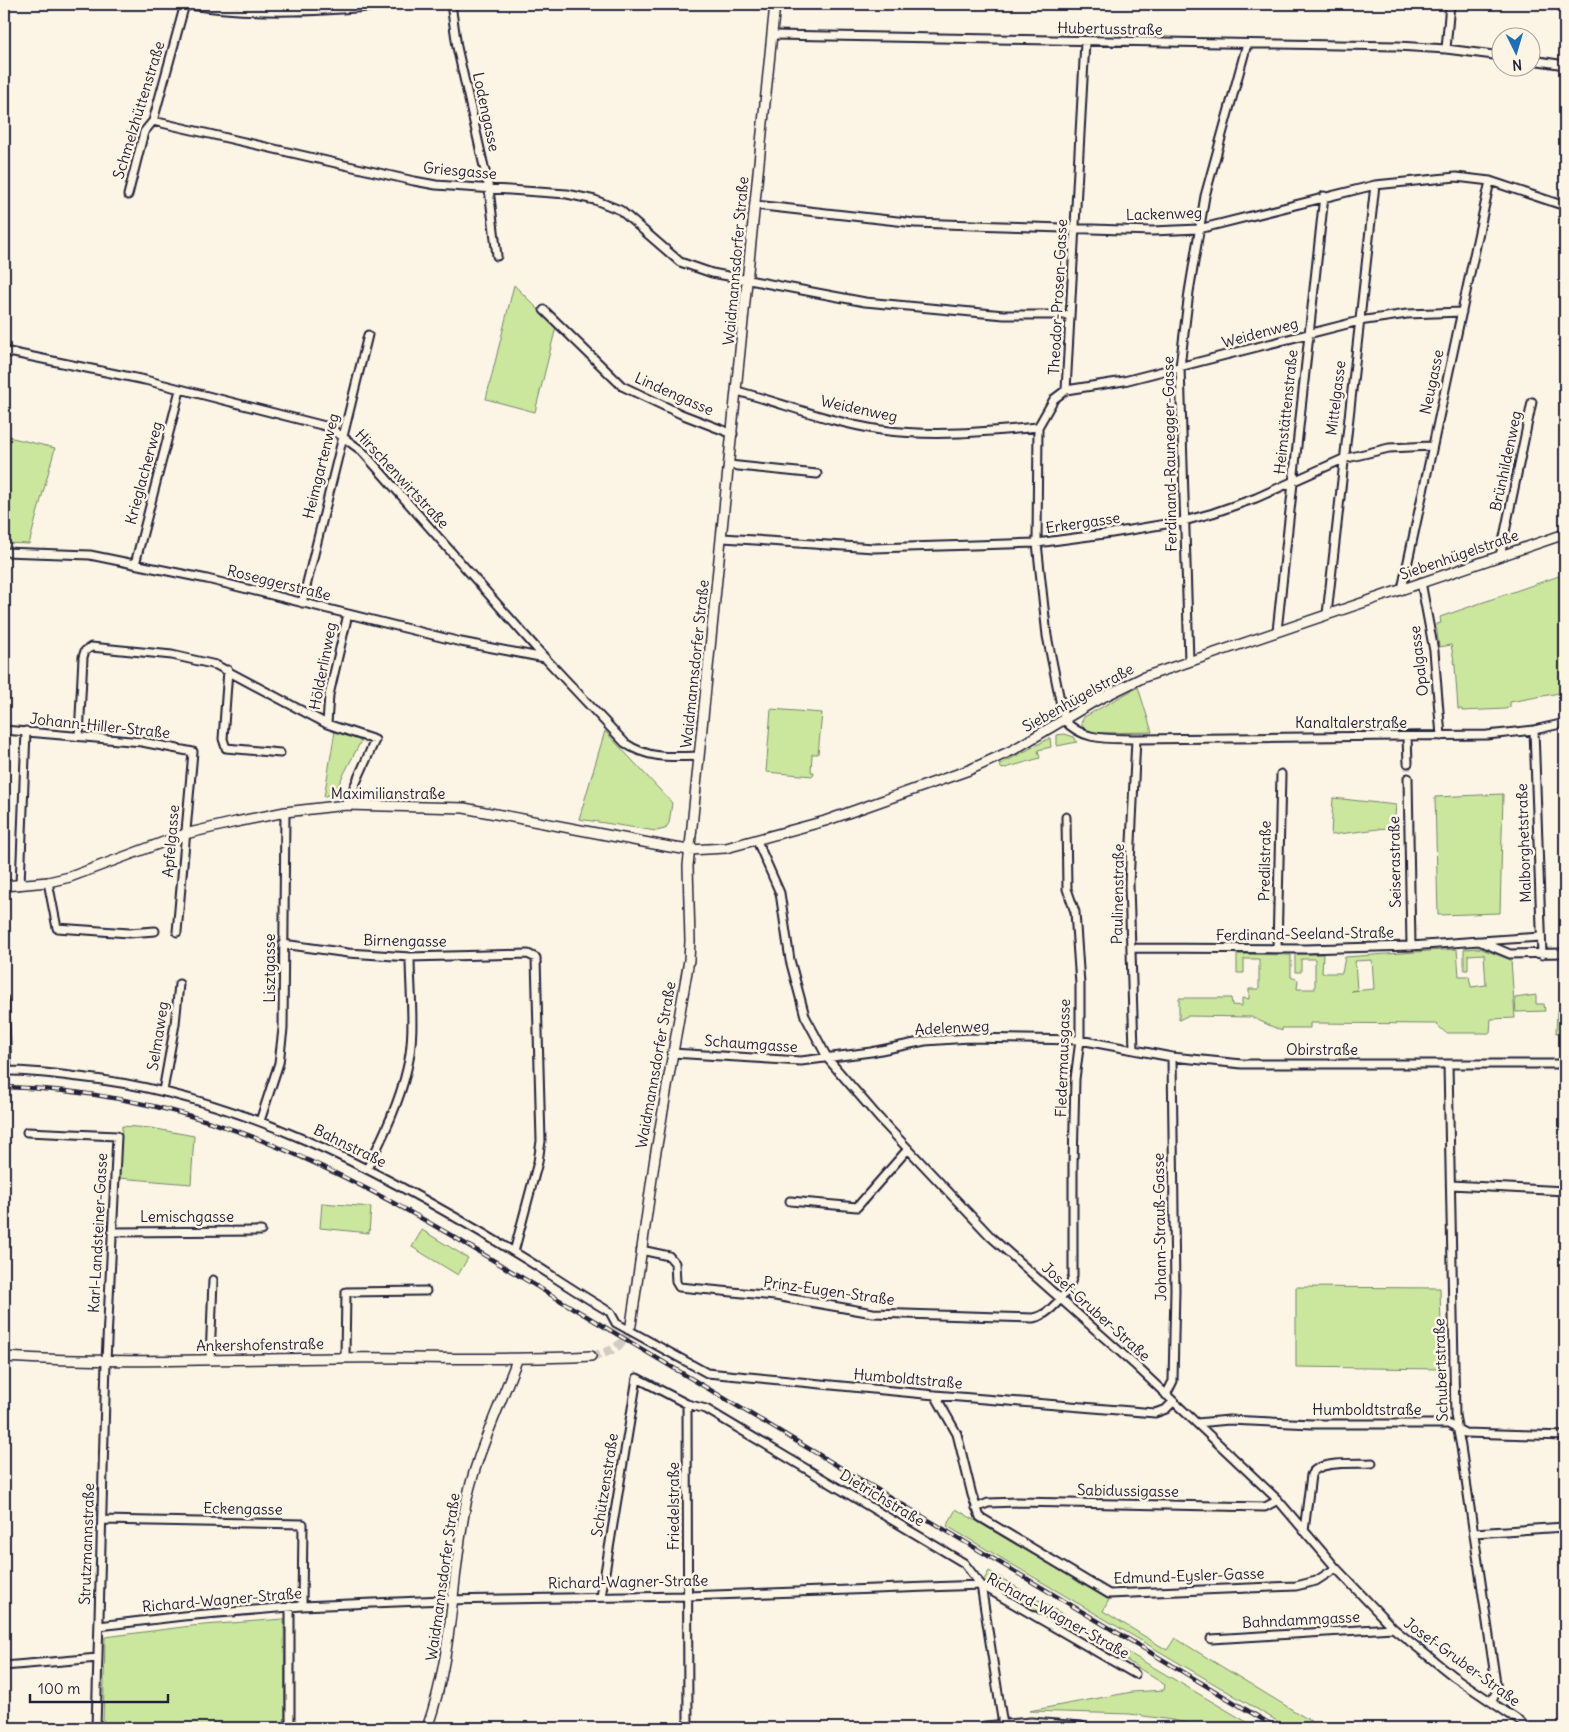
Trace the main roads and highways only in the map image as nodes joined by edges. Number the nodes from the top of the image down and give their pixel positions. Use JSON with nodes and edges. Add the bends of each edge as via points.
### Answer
{"nodes":[{"id":1,"x":986,"y":1728,"type":"edge"},
{"id":2,"x":1081,"y":1728,"type":"edge"}],
"edges":[{"from":1,"to":2,"type":"main road","via":[[1003,1725]]}]}
